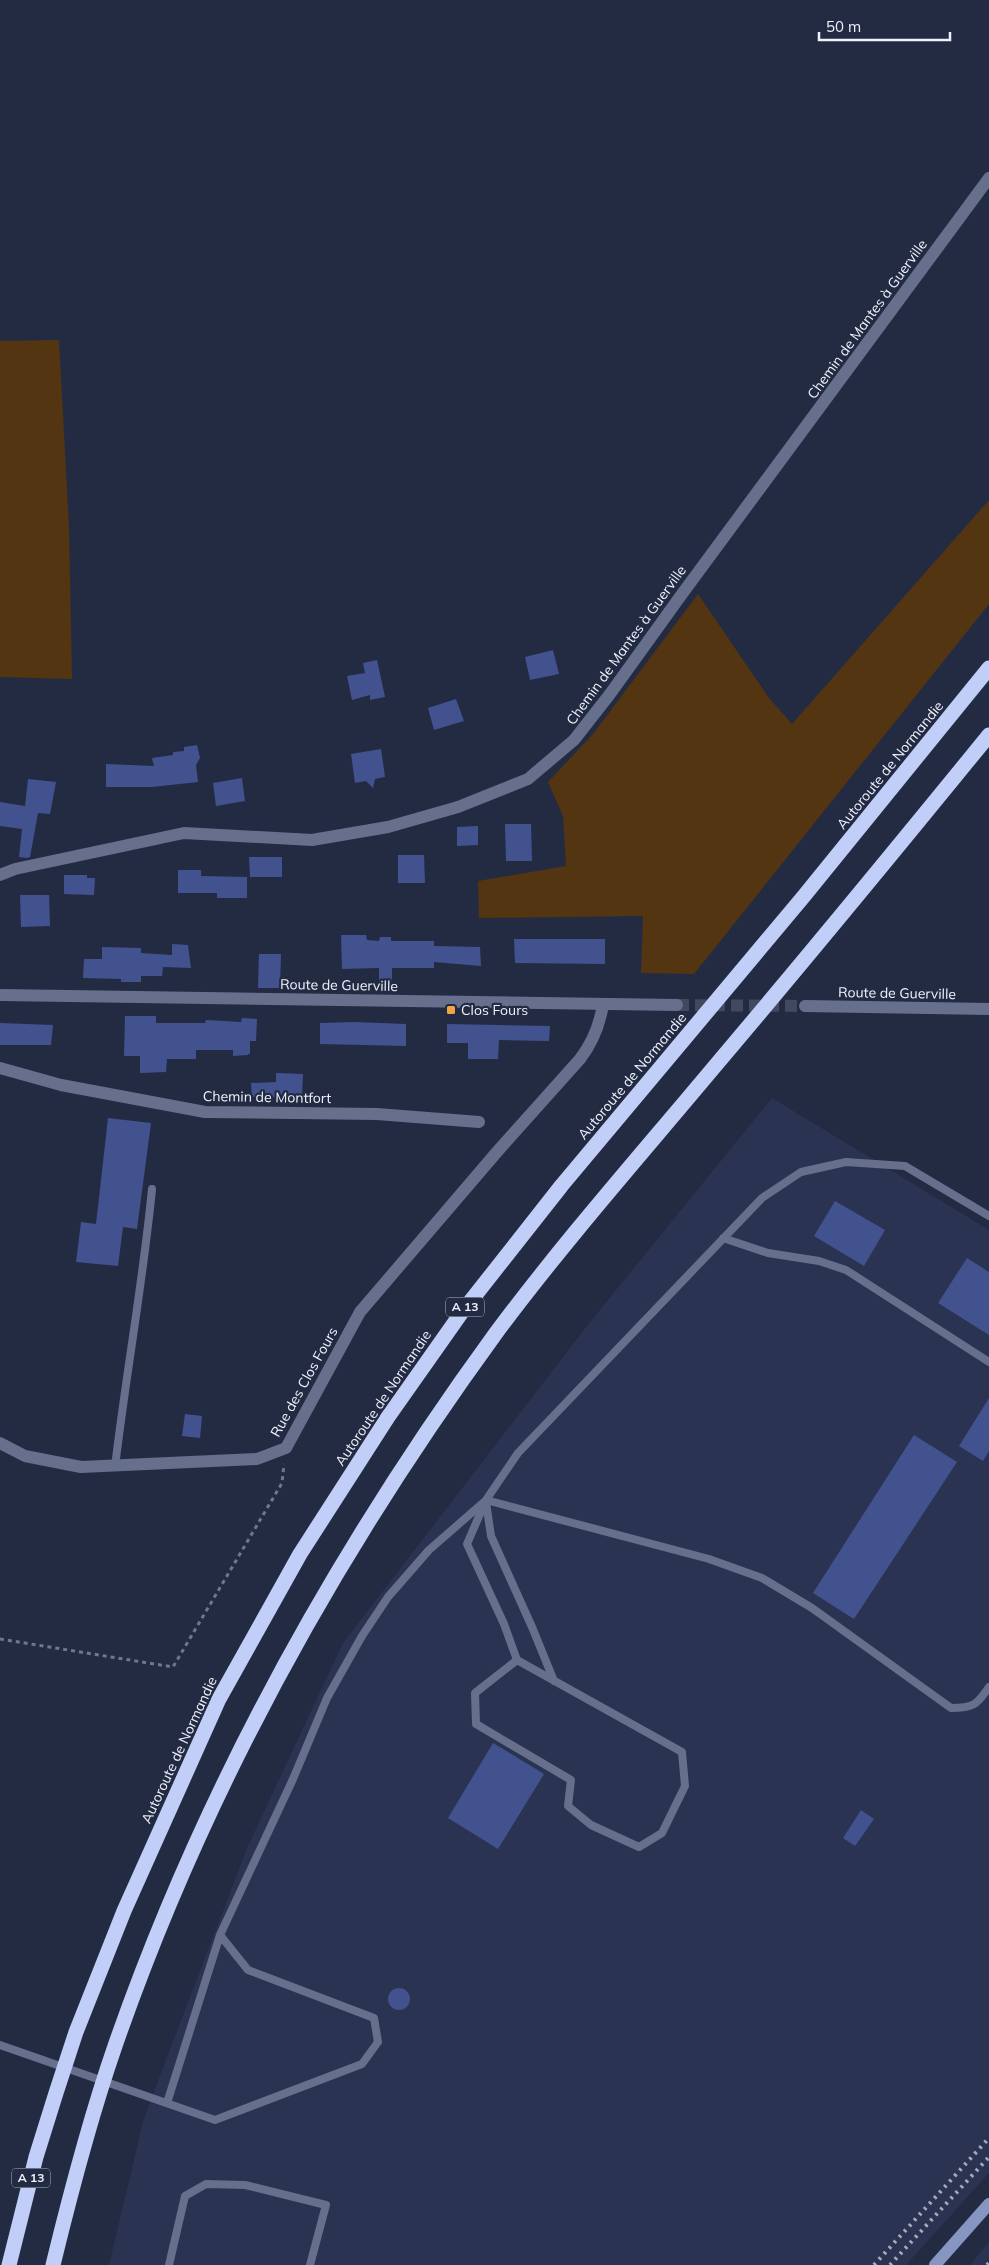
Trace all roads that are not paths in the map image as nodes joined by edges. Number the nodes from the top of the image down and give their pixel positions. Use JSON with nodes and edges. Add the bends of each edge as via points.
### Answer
{"nodes":[{"id":1,"x":989,"y":178,"type":"edge"},
{"id":2,"x":989,"y":668,"type":"edge"},
{"id":3,"x":989,"y":735,"type":"edge"},
{"id":4,"x":0,"y":875,"type":"edge"},
{"id":5,"x":0,"y":996,"type":"edge"},
{"id":6,"x":603,"y":1004,"type":"junction"},
{"id":7,"x":677,"y":1005,"type":"tunnel mouth"},
{"id":8,"x":805,"y":1006,"type":"tunnel mouth"},
{"id":9,"x":989,"y":1009,"type":"edge"},
{"id":10,"x":0,"y":1068,"type":"edge"},
{"id":11,"x":479,"y":1122,"type":"dead end"},
{"id":12,"x":152,"y":1188,"type":"dead end"},
{"id":13,"x":989,"y":1216,"type":"edge"},
{"id":14,"x":723,"y":1238,"type":"junction"},
{"id":15,"x":989,"y":1362,"type":"edge"},
{"id":16,"x":0,"y":1442,"type":"edge"},
{"id":17,"x":115,"y":1467,"type":"junction"},
{"id":18,"x":486,"y":1500,"type":"junction"},
{"id":19,"x":517,"y":1660,"type":"junction"},
{"id":20,"x":554,"y":1681,"type":"junction"},
{"id":21,"x":989,"y":1688,"type":"edge"},
{"id":22,"x":220,"y":1935,"type":"junction"},
{"id":23,"x":0,"y":2045,"type":"edge"},
{"id":24,"x":167,"y":2103,"type":"junction"},
{"id":25,"x":989,"y":2204,"type":"edge"},
{"id":26,"x":9,"y":2265,"type":"edge"},
{"id":27,"x":53,"y":2265,"type":"edge"},
{"id":28,"x":169,"y":2265,"type":"edge"},
{"id":29,"x":310,"y":2265,"type":"edge"},
{"id":30,"x":935,"y":2265,"type":"edge"}],
"edges":[{"from":1,"to":4,"type":"street","name":"Chemin de Mantes à Guerville","via":[[610,694],[574,740],[528,779],[458,808],[388,827],[312,840],[184,833],[15,869]]},
{"from":2,"to":26,"type":"highway","name":"Autoroute de Normandie","number":"A 13","via":[[562,1185],[462,1312],[388,1417],[300,1554],[219,1699],[128,1903],[76,2032],[36,2157]]},
{"from":3,"to":27,"type":"highway","number":"A 13","via":[[830,930],[585,1220],[498,1332],[420,1443],[330,1586],[257,1716],[208,1814],[160,1929],[95,2107]]},
{"from":5,"to":6,"type":"street","name":"Route de Guerville"},
{"from":6,"to":7,"type":"street","name":"Route de Guerville"},
{"from":6,"to":17,"type":"street","name":"Rue des Clos Fours","via":[[585,1053],[360,1312],[286,1448],[257,1458]]},
{"from":8,"to":9,"type":"street","name":"Route de Guerville"},
{"from":10,"to":11,"type":"street","name":"Chemin de Montfort","via":[[61,1085],[205,1112],[377,1114]]},
{"from":12,"to":17,"type":"lane"},
{"from":13,"to":14,"type":"lane","via":[[906,1166],[846,1162],[800,1172],[762,1198]]},
{"from":14,"to":15,"type":"lane","via":[[768,1253],[818,1261],[846,1270]]},
{"from":14,"to":18,"type":"lane","via":[[518,1453]]},
{"from":16,"to":17,"type":"street","name":"Rue des Clos Fours","via":[[25,1456],[81,1467]]},
{"from":18,"to":19,"type":"lane","via":[[468,1544]]},
{"from":18,"to":20,"type":"lane","via":[[491,1536]]},
{"from":18,"to":21,"type":"lane","via":[[709,1559],[762,1578],[812,1608],[951,1708],[978,1704]]},
{"from":18,"to":22,"type":"lane","via":[[429,1550],[388,1597],[362,1636],[327,1698]]},
{"from":19,"to":20,"type":"lane"},
{"from":19,"to":20,"type":"lane","via":[[475,1693],[476,1724],[571,1780],[568,1806],[591,1825],[639,1847],[662,1833],[685,1786],[682,1752]]},
{"from":22,"to":24,"type":"lane"},
{"from":22,"to":24,"type":"lane","via":[[248,1970],[374,2018],[378,2042],[362,2064],[215,2120]]},
{"from":23,"to":24,"type":"lane"},
{"from":25,"to":30,"type":"main road"},
{"from":28,"to":29,"type":"lane","via":[[185,2196],[206,2184],[245,2185],[326,2205]]}]}
